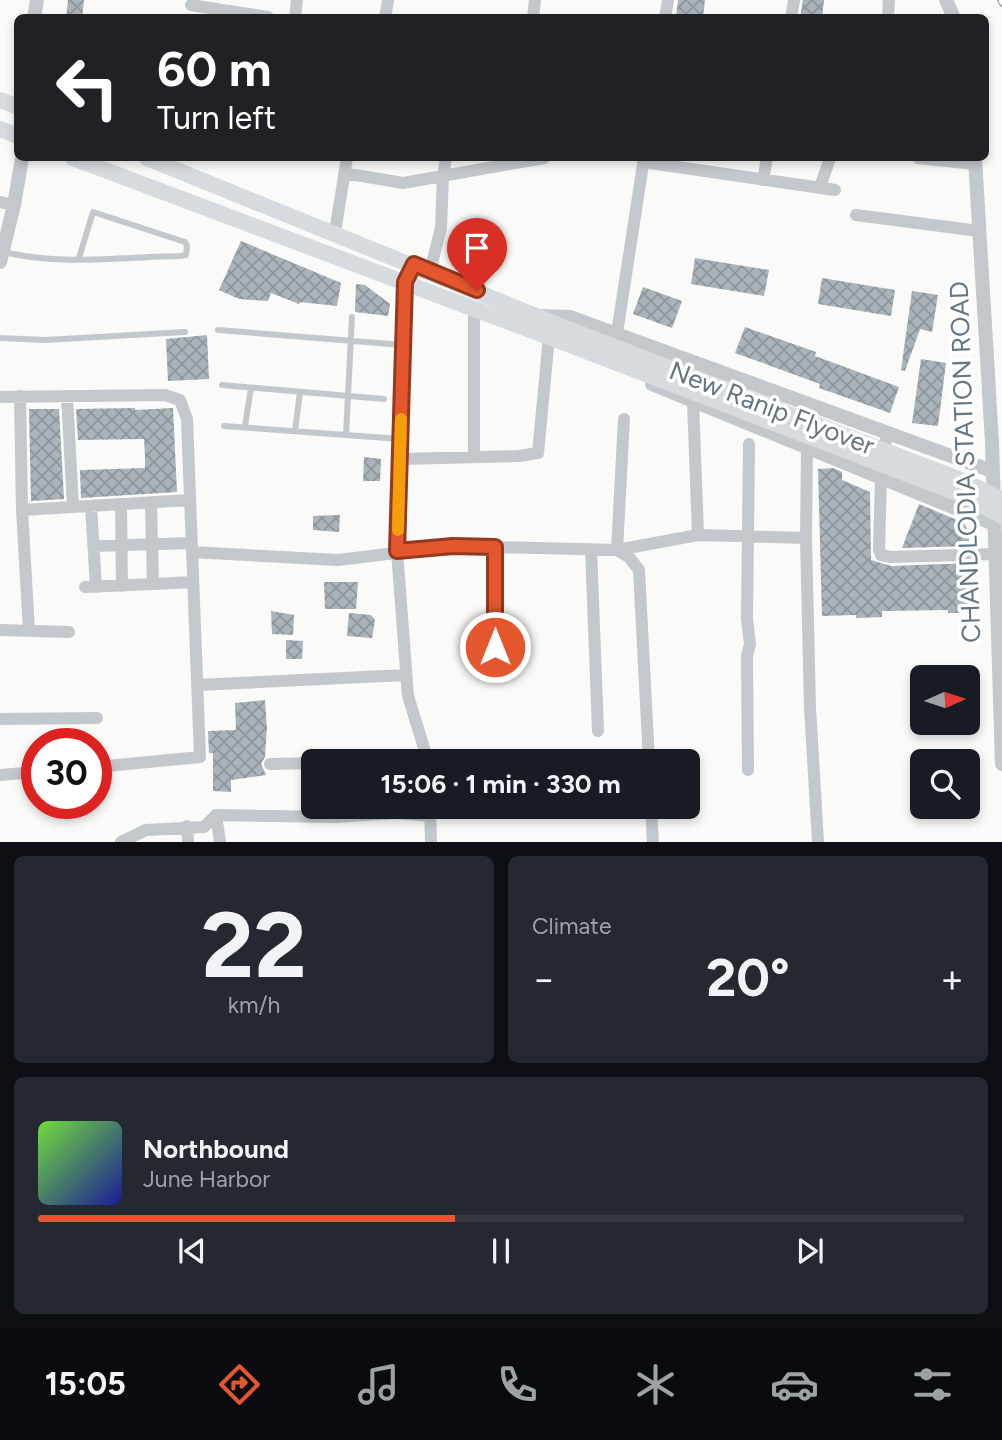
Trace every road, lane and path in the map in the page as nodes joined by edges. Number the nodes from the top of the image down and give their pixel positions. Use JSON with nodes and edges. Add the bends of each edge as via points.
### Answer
{"nodes":[{"id":1,"x":191,"y":8,"type":"edge"},
{"id":2,"x":242,"y":14,"type":"edge"},
{"id":3,"x":21,"y":161,"type":"edge"},
{"id":4,"x":81,"y":161,"type":"edge"},
{"id":5,"x":168,"y":161,"type":"edge"},
{"id":6,"x":346,"y":161,"type":"edge"},
{"id":7,"x":446,"y":161,"type":"edge"},
{"id":8,"x":527,"y":161,"type":"edge"},
{"id":9,"x":643,"y":161,"type":"edge"},
{"id":10,"x":648,"y":161,"type":"edge"},
{"id":11,"x":709,"y":161,"type":"edge"},
{"id":12,"x":766,"y":161,"type":"edge"},
{"id":13,"x":829,"y":161,"type":"edge"},
{"id":14,"x":975,"y":161,"type":"edge"},
{"id":15,"x":707,"y":172,"type":"junction"},
{"id":16,"x":344,"y":173,"type":"junction"},
{"id":17,"x":443,"y":176,"type":"junction"},
{"id":18,"x":763,"y":180,"type":"junction"},
{"id":19,"x":820,"y":187,"type":"junction"},
{"id":20,"x":835,"y":190,"type":"dead end"},
{"id":21,"x":7,"y":204,"type":"edge"},
{"id":22,"x":856,"y":215,"type":"dead end"},
{"id":23,"x":979,"y":231,"type":"junction"},
{"id":24,"x":335,"y":232,"type":"junction"},
{"id":25,"x":2,"y":257,"type":"edge"},
{"id":26,"x":79,"y":258,"type":"junction"},
{"id":27,"x":414,"y":264,"type":"junction"},
{"id":28,"x":430,"y":271,"type":"junction"},
{"id":29,"x":405,"y":282,"type":"junction"},
{"id":30,"x":474,"y":308,"type":"junction"},
{"id":31,"x":542,"y":316,"type":"junction"},
{"id":32,"x":352,"y":317,"type":"dead end"},
{"id":33,"x":218,"y":330,"type":"dead end"},
{"id":34,"x":186,"y":332,"type":"dead end"},
{"id":35,"x":617,"y":333,"type":"junction"},
{"id":36,"x":550,"y":337,"type":"junction"},
{"id":37,"x":0,"y":338,"type":"edge"},
{"id":38,"x":572,"y":338,"type":"junction"},
{"id":39,"x":351,"y":342,"type":"junction"},
{"id":40,"x":403,"y":345,"type":"junction"},
{"id":41,"x":222,"y":385,"type":"dead end"},
{"id":42,"x":251,"y":388,"type":"junction"},
{"id":43,"x":300,"y":392,"type":"junction"},
{"id":44,"x":20,"y":396,"type":"junction"},
{"id":45,"x":67,"y":396,"type":"junction"},
{"id":46,"x":0,"y":397,"type":"edge"},
{"id":47,"x":349,"y":397,"type":"junction"},
{"id":48,"x":384,"y":399,"type":"dead end"},
{"id":49,"x":693,"y":401,"type":"junction"},
{"id":50,"x":624,"y":419,"type":"dead end"},
{"id":51,"x":224,"y":426,"type":"dead end"},
{"id":52,"x":245,"y":426,"type":"junction"},
{"id":53,"x":295,"y":431,"type":"junction"},
{"id":54,"x":887,"y":432,"type":"junction"},
{"id":55,"x":346,"y":435,"type":"junction"},
{"id":56,"x":401,"y":439,"type":"junction"},
{"id":57,"x":749,"y":444,"type":"dead end"},
{"id":58,"x":807,"y":449,"type":"junction"},
{"id":59,"x":474,"y":457,"type":"junction"},
{"id":60,"x":400,"y":459,"type":"junction"},
{"id":61,"x":992,"y":471,"type":"junction"},
{"id":62,"x":881,"y":479,"type":"junction"},
{"id":63,"x":190,"y":500,"type":"junction"},
{"id":64,"x":1002,"y":500,"type":"edge"},
{"id":65,"x":151,"y":503,"type":"junction"},
{"id":66,"x":121,"y":504,"type":"junction"},
{"id":67,"x":91,"y":506,"type":"junction"},
{"id":68,"x":73,"y":507,"type":"junction"},
{"id":69,"x":22,"y":510,"type":"junction"},
{"id":70,"x":998,"y":520,"type":"edge"},
{"id":71,"x":698,"y":535,"type":"junction"},
{"id":72,"x":748,"y":536,"type":"junction"},
{"id":73,"x":806,"y":538,"type":"junction"},
{"id":74,"x":153,"y":544,"type":"junction"},
{"id":75,"x":122,"y":545,"type":"junction"},
{"id":76,"x":94,"y":546,"type":"junction"},
{"id":77,"x":495,"y":547,"type":"junction"},
{"id":78,"x":192,"y":548,"type":"junction"},
{"id":79,"x":591,"y":548,"type":"junction"},
{"id":80,"x":617,"y":550,"type":"junction"},
{"id":81,"x":397,"y":551,"type":"junction"},
{"id":82,"x":995,"y":554,"type":"junction"},
{"id":83,"x":193,"y":582,"type":"junction"},
{"id":84,"x":153,"y":584,"type":"junction"},
{"id":85,"x":122,"y":586,"type":"junction"},
{"id":86,"x":0,"y":630,"type":"edge"},
{"id":87,"x":29,"y":631,"type":"junction"},
{"id":88,"x":69,"y":632,"type":"dead end"},
{"id":89,"x":495,"y":647,"type":"dead end"},
{"id":90,"x":406,"y":675,"type":"junction"},
{"id":91,"x":197,"y":685,"type":"junction"},
{"id":92,"x":97,"y":718,"type":"dead end"},
{"id":93,"x":0,"y":719,"type":"edge"},
{"id":94,"x":598,"y":731,"type":"dead end"},
{"id":95,"x":423,"y":749,"type":"edge"},
{"id":96,"x":648,"y":749,"type":"edge"},
{"id":97,"x":301,"y":763,"type":"edge"},
{"id":98,"x":270,"y":764,"type":"dead end"},
{"id":99,"x":1002,"y":764,"type":"edge"},
{"id":100,"x":112,"y":765,"type":"edge"},
{"id":101,"x":748,"y":770,"type":"dead end"},
{"id":102,"x":21,"y":773,"type":"edge"},
{"id":103,"x":0,"y":775,"type":"edge"},
{"id":104,"x":216,"y":815,"type":"junction"},
{"id":105,"x":301,"y":816,"type":"edge"},
{"id":106,"x":430,"y":819,"type":"edge"},
{"id":107,"x":652,"y":819,"type":"edge"},
{"id":108,"x":187,"y":826,"type":"junction"},
{"id":109,"x":146,"y":836,"type":"edge"},
{"id":110,"x":121,"y":842,"type":"edge"},
{"id":111,"x":188,"y":842,"type":"edge"},
{"id":112,"x":220,"y":842,"type":"edge"},
{"id":113,"x":430,"y":842,"type":"edge"},
{"id":114,"x":653,"y":842,"type":"edge"},
{"id":115,"x":818,"y":842,"type":"edge"}],
"edges":[{"from":1,"to":2,"type":"street"},
{"from":3,"to":21,"type":"street"},
{"from":4,"to":29,"type":"main road","name":"New Ranip Flyover"},
{"from":5,"to":24,"type":"main road","name":"New Ranip Flyover"},
{"from":6,"to":16,"type":"street"},
{"from":7,"to":17,"type":"street"},
{"from":8,"to":17,"type":"street"},
{"from":9,"to":35,"type":"street"},
{"from":10,"to":15,"type":"street"},
{"from":11,"to":15,"type":"street"},
{"from":12,"to":18,"type":"street"},
{"from":13,"to":19,"type":"street"},
{"from":14,"to":23,"type":"street","name":"CHANDLODIA STATION ROAD"},
{"from":15,"to":18,"type":"street"},
{"from":16,"to":17,"type":"street","via":[[403,183]]},
{"from":16,"to":24,"type":"street"},
{"from":17,"to":28,"type":"street","via":[[441,228]]},
{"from":18,"to":19,"type":"street"},
{"from":19,"to":20,"type":"street"},
{"from":21,"to":25,"type":"street"},
{"from":22,"to":23,"type":"street"},
{"from":23,"to":61,"type":"street","name":"CHANDLODIA STATION ROAD"},
{"from":24,"to":27,"type":"main road","name":"New Ranip Flyover"},
{"from":25,"to":26,"type":"lane"},
{"from":26,"to":26,"type":"lane","via":[[93,212],[187,246],[186,255],[180,256]]},
{"from":27,"to":28,"type":"main road","name":"New Ranip Flyover"},
{"from":27,"to":29,"type":"street"},
{"from":28,"to":31,"type":"main road","name":"New Ranip Flyover"},
{"from":29,"to":30,"type":"main road","name":"New Ranip Flyover"},
{"from":29,"to":40,"type":"street"},
{"from":30,"to":36,"type":"main road","name":"New Ranip Flyover"},
{"from":30,"to":59,"type":"street"},
{"from":31,"to":35,"type":"street","via":[[570,317]]},
{"from":31,"to":38,"type":"main road","name":"New Ranip Flyover"},
{"from":32,"to":39,"type":"lane"},
{"from":33,"to":39,"type":"lane"},
{"from":34,"to":37,"type":"lane","via":[[45,341]]},
{"from":35,"to":54,"type":"street"},
{"from":36,"to":38,"type":"main road","name":"New Ranip Flyover"},
{"from":36,"to":49,"type":"street","via":[[564,348]]},
{"from":36,"to":59,"type":"street","via":[[538,453]]},
{"from":38,"to":64,"type":"main road","name":"New Ranip Flyover","via":[[966,482]]},
{"from":38,"to":70,"type":"main road","name":"New Ranip Flyover","via":[[962,495]]},
{"from":39,"to":40,"type":"lane"},
{"from":39,"to":47,"type":"lane"},
{"from":40,"to":56,"type":"street"},
{"from":41,"to":42,"type":"lane"},
{"from":42,"to":43,"type":"lane"},
{"from":42,"to":52,"type":"lane"},
{"from":43,"to":47,"type":"lane"},
{"from":43,"to":53,"type":"lane"},
{"from":44,"to":45,"type":"street"},
{"from":44,"to":46,"type":"street"},
{"from":44,"to":69,"type":"street"},
{"from":45,"to":63,"type":"street","via":[[165,395],[180,400],[187,419]]},
{"from":45,"to":68,"type":"street"},
{"from":47,"to":48,"type":"lane"},
{"from":47,"to":55,"type":"lane"},
{"from":49,"to":58,"type":"street"},
{"from":49,"to":71,"type":"street"},
{"from":50,"to":80,"type":"street"},
{"from":51,"to":52,"type":"lane"},
{"from":52,"to":53,"type":"lane"},
{"from":53,"to":55,"type":"lane"},
{"from":54,"to":61,"type":"street"},
{"from":54,"to":62,"type":"street"},
{"from":55,"to":56,"type":"lane"},
{"from":56,"to":60,"type":"street"},
{"from":57,"to":72,"type":"street"},
{"from":58,"to":62,"type":"street"},
{"from":58,"to":73,"type":"street"},
{"from":59,"to":60,"type":"street"},
{"from":60,"to":81,"type":"street"},
{"from":61,"to":70,"type":"street","name":"CHANDLODIA STATION ROAD"},
{"from":62,"to":70,"type":"street"},
{"from":62,"to":82,"type":"street","via":[[881,555]]},
{"from":63,"to":65,"type":"street"},
{"from":63,"to":78,"type":"street"},
{"from":65,"to":66,"type":"street"},
{"from":65,"to":74,"type":"street"},
{"from":66,"to":67,"type":"street"},
{"from":66,"to":75,"type":"street"},
{"from":67,"to":68,"type":"street"},
{"from":67,"to":76,"type":"street"},
{"from":68,"to":69,"type":"street"},
{"from":69,"to":87,"type":"street"},
{"from":70,"to":82,"type":"street","name":"CHANDLODIA STATION ROAD"},
{"from":71,"to":72,"type":"street"},
{"from":71,"to":80,"type":"street"},
{"from":72,"to":73,"type":"street"},
{"from":72,"to":101,"type":"street"},
{"from":73,"to":115,"type":"street"},
{"from":74,"to":75,"type":"street"},
{"from":74,"to":78,"type":"street"},
{"from":74,"to":84,"type":"street"},
{"from":75,"to":76,"type":"street"},
{"from":75,"to":85,"type":"street"},
{"from":76,"to":85,"type":"street","via":[[90,587]]},
{"from":77,"to":79,"type":"street"},
{"from":77,"to":81,"type":"street"},
{"from":77,"to":89,"type":"street"},
{"from":78,"to":81,"type":"street","via":[[338,560]]},
{"from":78,"to":83,"type":"street"},
{"from":79,"to":80,"type":"street"},
{"from":79,"to":94,"type":"street"},
{"from":80,"to":96,"type":"street","via":[[639,570]]},
{"from":81,"to":90,"type":"street"},
{"from":82,"to":99,"type":"street","name":"CHANDLODIA STATION ROAD"},
{"from":83,"to":84,"type":"street"},
{"from":83,"to":91,"type":"street"},
{"from":84,"to":85,"type":"street"},
{"from":86,"to":87,"type":"street"},
{"from":87,"to":88,"type":"street"},
{"from":90,"to":91,"type":"street"},
{"from":90,"to":95,"type":"street"},
{"from":91,"to":100,"type":"street","via":[[200,757]]},
{"from":92,"to":93,"type":"street"},
{"from":97,"to":98,"type":"street"},
{"from":102,"to":103,"type":"street"},
{"from":104,"to":105,"type":"street"},
{"from":104,"to":108,"type":"street","via":[[204,827]]},
{"from":104,"to":112,"type":"street"},
{"from":106,"to":113,"type":"street"},
{"from":107,"to":114,"type":"street"},
{"from":108,"to":109,"type":"street"},
{"from":108,"to":111,"type":"street"},
{"from":109,"to":110,"type":"street"}]}
